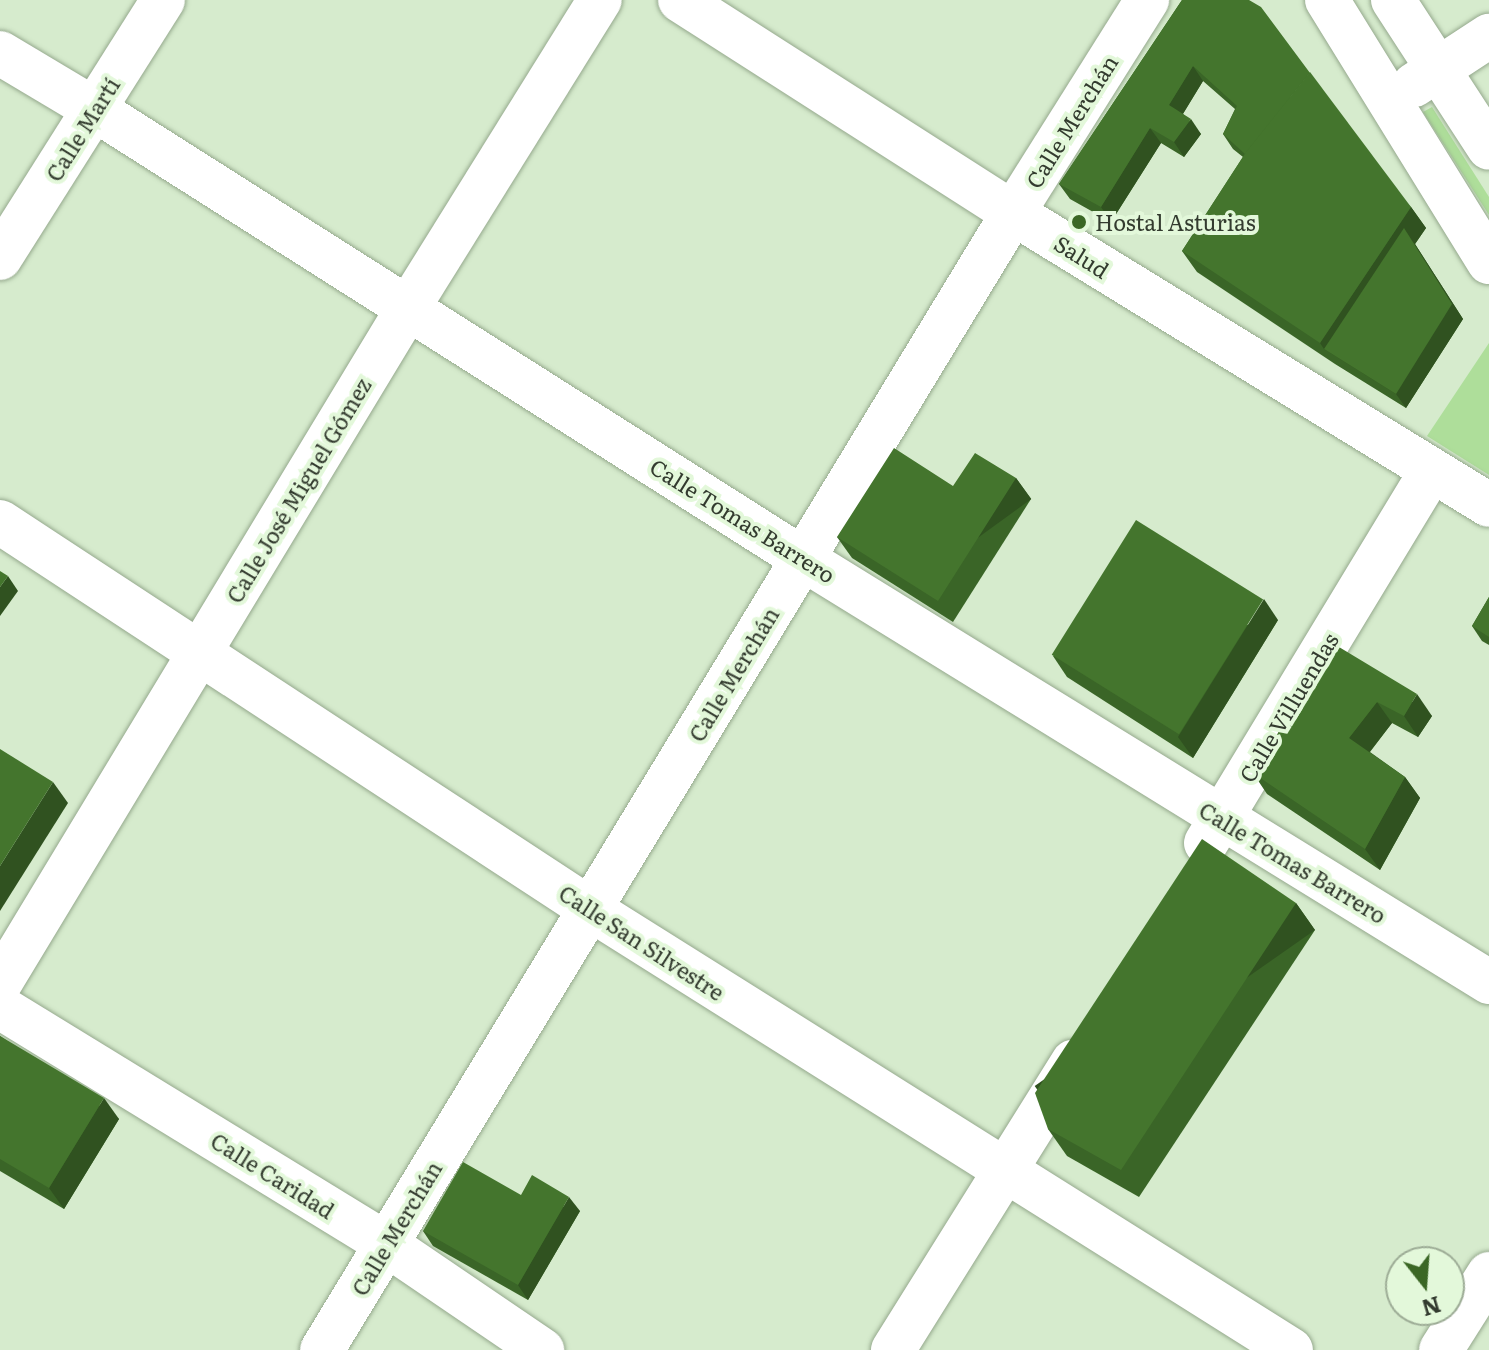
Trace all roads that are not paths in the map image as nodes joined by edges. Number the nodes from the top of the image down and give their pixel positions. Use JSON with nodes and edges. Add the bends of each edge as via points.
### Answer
{"nodes":[{"id":1,"x":163,"y":0,"type":"edge"},
{"id":2,"x":600,"y":0,"type":"edge"},
{"id":3,"x":680,"y":0,"type":"edge"},
{"id":4,"x":1147,"y":0,"type":"edge"},
{"id":5,"x":1327,"y":0,"type":"edge"},
{"id":6,"x":1411,"y":6,"type":"edge"},
{"id":7,"x":1489,"y":36,"type":"edge"},
{"id":8,"x":1359,"y":49,"type":"junction"},
{"id":9,"x":0,"y":53,"type":"edge"},
{"id":10,"x":1438,"y":69,"type":"junction"},
{"id":11,"x":1391,"y":100,"type":"junction"},
{"id":12,"x":94,"y":109,"type":"junction"},
{"id":13,"x":1489,"y":148,"type":"edge"},
{"id":14,"x":1013,"y":213,"type":"junction"},
{"id":15,"x":0,"y":258,"type":"edge"},
{"id":16,"x":1489,"y":262,"type":"edge"},
{"id":17,"x":408,"y":308,"type":"junction"},
{"id":18,"x":1431,"y":472,"type":"junction"},
{"id":19,"x":1489,"y":505,"type":"edge"},
{"id":20,"x":0,"y":522,"type":"edge"},
{"id":21,"x":803,"y":559,"type":"junction"},
{"id":22,"x":200,"y":653,"type":"junction"},
{"id":23,"x":1221,"y":818,"type":"junction"},
{"id":24,"x":1188,"y":873,"type":"edge"},
{"id":25,"x":590,"y":909,"type":"junction"},
{"id":26,"x":1489,"y":982,"type":"edge"},
{"id":27,"x":0,"y":983,"type":"edge"},
{"id":28,"x":0,"y":1007,"type":"edge"},
{"id":29,"x":1097,"y":1023,"type":"edge"},
{"id":30,"x":1006,"y":1174,"type":"junction"},
{"id":31,"x":386,"y":1244,"type":"junction"},
{"id":32,"x":1489,"y":1274,"type":"edge"},
{"id":33,"x":322,"y":1350,"type":"edge"},
{"id":34,"x":542,"y":1350,"type":"edge"},
{"id":35,"x":893,"y":1350,"type":"edge"},
{"id":36,"x":1291,"y":1350,"type":"edge"},
{"id":37,"x":1441,"y":1350,"type":"edge"}],
"edges":[{"from":1,"to":12,"type":"street","name":"Calle Martí"},
{"from":2,"to":17,"type":"street","name":"Calle José Miguel Gómez"},
{"from":3,"to":14,"type":"street","name":"Salud"},
{"from":4,"to":14,"type":"street","name":"Calle Merchán"},
{"from":5,"to":8,"type":"street"},
{"from":6,"to":8,"type":"street"},
{"from":6,"to":10,"type":"street"},
{"from":7,"to":10,"type":"street"},
{"from":8,"to":11,"type":"street"},
{"from":9,"to":12,"type":"street","name":"Calle Tomas Barrero"},
{"from":10,"to":11,"type":"street"},
{"from":10,"to":13,"type":"street"},
{"from":11,"to":16,"type":"street"},
{"from":12,"to":15,"type":"street","name":"Calle Martí"},
{"from":12,"to":17,"type":"street","name":"Calle Tomas Barrero"},
{"from":14,"to":18,"type":"street","name":"Salud"},
{"from":14,"to":21,"type":"street","name":"Calle Merchán"},
{"from":17,"to":21,"type":"street","name":"Calle Tomas Barrero"},
{"from":17,"to":22,"type":"street","name":"Calle José Miguel Gómez"},
{"from":18,"to":19,"type":"street","name":"Salud"},
{"from":18,"to":23,"type":"street","name":"Calle Villuendas"},
{"from":20,"to":22,"type":"street","name":"Calle San Silvestre"},
{"from":21,"to":23,"type":"street","name":"Calle Tomas Barrero"},
{"from":21,"to":25,"type":"street","name":"Calle Merchán"},
{"from":22,"to":25,"type":"street","name":"Calle San Silvestre"},
{"from":22,"to":27,"type":"street","name":"Calle José Miguel Gómez"},
{"from":23,"to":24,"type":"street","name":"Calle Villuendas"},
{"from":23,"to":26,"type":"street","name":"Calle Tomas Barrero"},
{"from":25,"to":30,"type":"street","name":"Calle San Silvestre"},
{"from":25,"to":31,"type":"street","name":"Calle Merchán"},
{"from":28,"to":31,"type":"street","name":"Calle Caridad"},
{"from":29,"to":30,"type":"street"},
{"from":30,"to":35,"type":"street"},
{"from":30,"to":36,"type":"street","name":"Calle San Silvestre"},
{"from":31,"to":33,"type":"street","name":"Calle Merchán"},
{"from":31,"to":34,"type":"street","name":"Calle Caridad"},
{"from":32,"to":37,"type":"street"}]}
